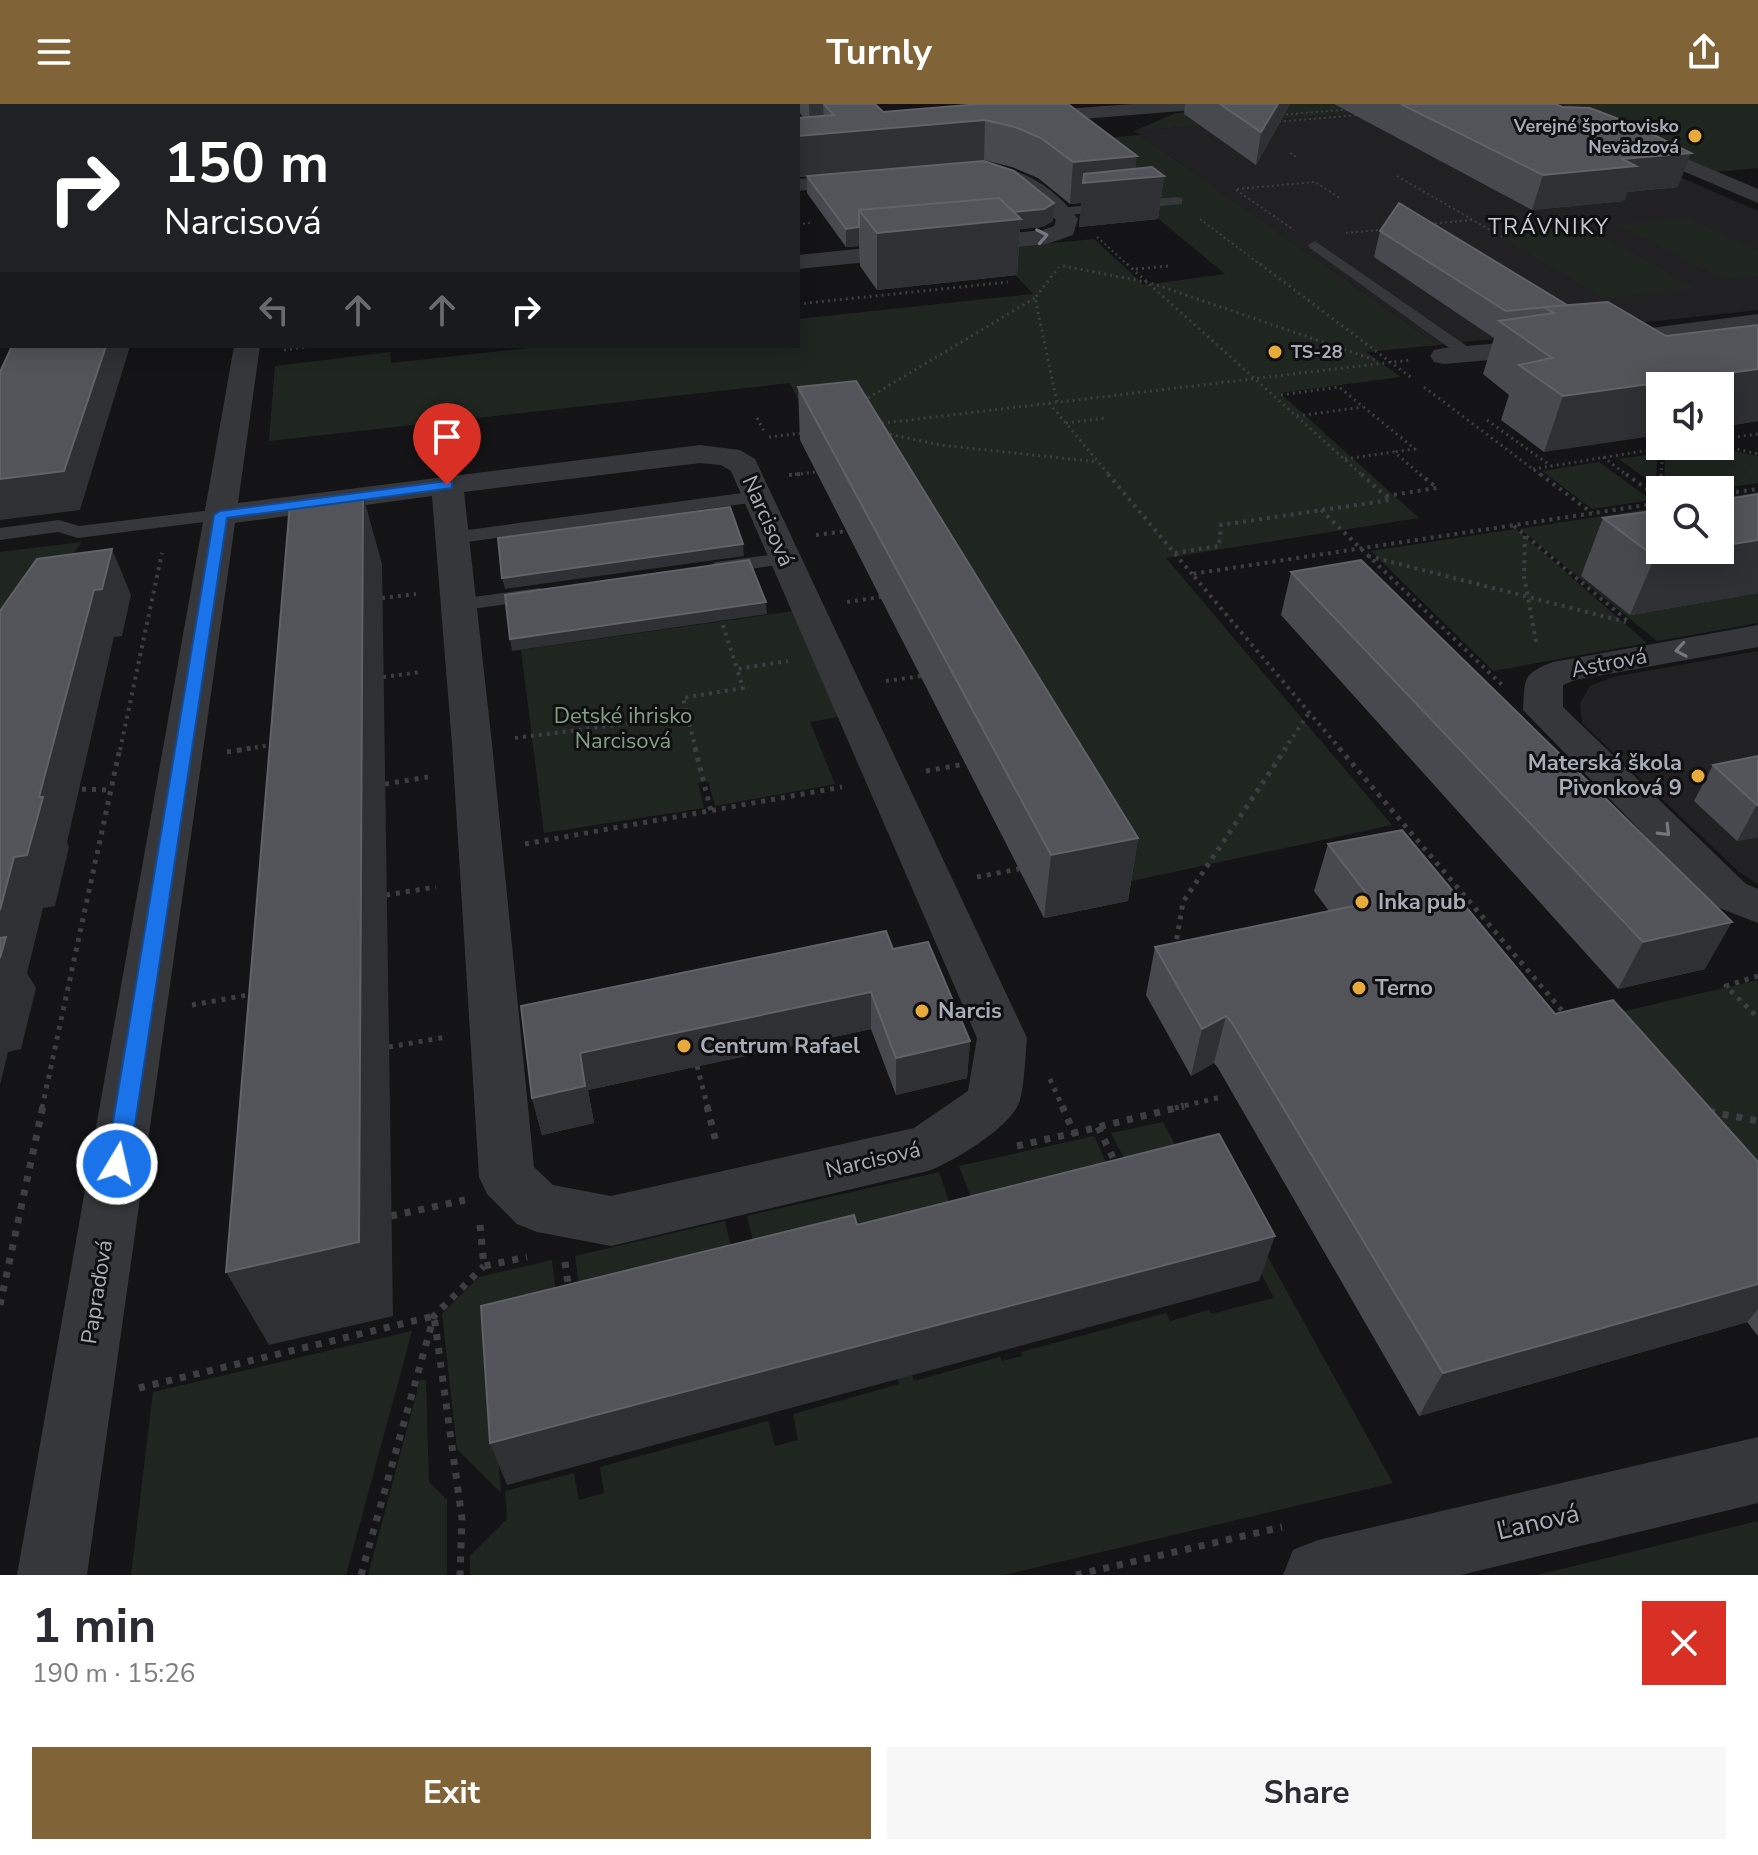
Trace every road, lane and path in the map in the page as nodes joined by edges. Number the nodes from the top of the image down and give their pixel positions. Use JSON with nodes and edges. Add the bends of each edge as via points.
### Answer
{"nodes":[{"id":1,"x":1206,"y":104,"type":"edge"},
{"id":2,"x":1541,"y":104,"type":"edge"},
{"id":3,"x":1351,"y":109,"type":"dead end"},
{"id":4,"x":1278,"y":115,"type":"dead end"},
{"id":5,"x":1361,"y":115,"type":"dead end"},
{"id":6,"x":1006,"y":119,"type":"edge"},
{"id":7,"x":1268,"y":123,"type":"edge"},
{"id":8,"x":1290,"y":153,"type":"dead end"},
{"id":9,"x":1298,"y":158,"type":"dead end"},
{"id":10,"x":936,"y":173,"type":"edge"},
{"id":11,"x":1397,"y":176,"type":"dead end"},
{"id":12,"x":890,"y":177,"type":"edge"},
{"id":13,"x":800,"y":185,"type":"edge"},
{"id":14,"x":1758,"y":197,"type":"edge"},
{"id":15,"x":1341,"y":199,"type":"dead end"},
{"id":16,"x":1177,"y":201,"type":"joint"},
{"id":17,"x":1472,"y":220,"type":"junction"},
{"id":18,"x":1062,"y":221,"type":"junction"},
{"id":19,"x":810,"y":223,"type":"dead end"},
{"id":20,"x":800,"y":224,"type":"edge"},
{"id":21,"x":1426,"y":225,"type":"edge"},
{"id":22,"x":1396,"y":228,"type":"edge"},
{"id":23,"x":1334,"y":234,"type":"dead end"},
{"id":24,"x":1502,"y":237,"type":"dead end"},
{"id":25,"x":1310,"y":241,"type":"joint"},
{"id":26,"x":800,"y":262,"type":"edge"},
{"id":27,"x":1049,"y":264,"type":"dead end"},
{"id":28,"x":1060,"y":266,"type":"junction"},
{"id":29,"x":1168,"y":266,"type":"dead end"},
{"id":30,"x":1135,"y":269,"type":"junction"},
{"id":31,"x":1008,"y":282,"type":"edge"},
{"id":32,"x":1151,"y":283,"type":"junction"},
{"id":33,"x":1035,"y":298,"type":"junction"},
{"id":34,"x":800,"y":304,"type":"edge"},
{"id":35,"x":1758,"y":322,"type":"edge"},
{"id":36,"x":264,"y":348,"type":"edge"},
{"id":37,"x":1456,"y":355,"type":"joint"},
{"id":38,"x":1399,"y":361,"type":"dead end"},
{"id":39,"x":1390,"y":362,"type":"junction"},
{"id":40,"x":1383,"y":363,"type":"junction"},
{"id":41,"x":1256,"y":378,"type":"junction"},
{"id":42,"x":1281,"y":395,"type":"dead end"},
{"id":43,"x":863,"y":401,"type":"edge"},
{"id":44,"x":1057,"y":402,"type":"junction"},
{"id":45,"x":1049,"y":403,"type":"junction"},
{"id":46,"x":1364,"y":407,"type":"junction"},
{"id":47,"x":1297,"y":416,"type":"dead end"},
{"id":48,"x":757,"y":418,"type":"dead end"},
{"id":49,"x":1106,"y":418,"type":"dead end"},
{"id":50,"x":1487,"y":420,"type":"dead end"},
{"id":51,"x":1065,"y":423,"type":"junction"},
{"id":52,"x":870,"y":425,"type":"edge"},
{"id":53,"x":811,"y":432,"type":"edge"},
{"id":54,"x":878,"y":432,"type":"edge"},
{"id":55,"x":1758,"y":434,"type":"edge"},
{"id":56,"x":1734,"y":439,"type":"edge"},
{"id":57,"x":1734,"y":446,"type":"edge"},
{"id":58,"x":1646,"y":451,"type":"edge"},
{"id":59,"x":1394,"y":452,"type":"junction"},
{"id":60,"x":1758,"y":454,"type":"edge"},
{"id":61,"x":1603,"y":457,"type":"junction"},
{"id":62,"x":1345,"y":459,"type":"junction"},
{"id":63,"x":1098,"y":462,"type":"junction"},
{"id":64,"x":1552,"y":466,"type":"junction"},
{"id":65,"x":1533,"y":469,"type":"junction"},
{"id":66,"x":447,"y":485,"type":"junction"},
{"id":67,"x":1646,"y":489,"type":"edge"},
{"id":68,"x":1758,"y":489,"type":"edge"},
{"id":69,"x":1734,"y":492,"type":"edge"},
{"id":70,"x":1385,"y":496,"type":"junction"},
{"id":71,"x":757,"y":497,"type":"junction"},
{"id":72,"x":1646,"y":503,"type":"edge"},
{"id":73,"x":1321,"y":510,"type":"junction"},
{"id":74,"x":1592,"y":514,"type":"junction"},
{"id":75,"x":220,"y":515,"type":"junction"},
{"id":76,"x":1513,"y":525,"type":"junction"},
{"id":77,"x":847,"y":531,"type":"edge"},
{"id":78,"x":78,"y":532,"type":"junction"},
{"id":79,"x":0,"y":534,"type":"edge"},
{"id":80,"x":1525,"y":536,"type":"junction"},
{"id":81,"x":453,"y":538,"type":"junction"},
{"id":82,"x":0,"y":547,"type":"edge"},
{"id":83,"x":798,"y":547,"type":"junction"},
{"id":84,"x":163,"y":548,"type":"dead end"},
{"id":85,"x":1360,"y":549,"type":"junction"},
{"id":86,"x":1175,"y":553,"type":"junction"},
{"id":87,"x":1367,"y":555,"type":"dead end"},
{"id":88,"x":692,"y":572,"type":"edge"},
{"id":89,"x":1192,"y":574,"type":"junction"},
{"id":90,"x":552,"y":592,"type":"edge"},
{"id":91,"x":881,"y":597,"type":"edge"},
{"id":92,"x":1525,"y":597,"type":"junction"},
{"id":93,"x":382,"y":598,"type":"dead end"},
{"id":94,"x":441,"y":599,"type":"junction"},
{"id":95,"x":843,"y":603,"type":"dead end"},
{"id":96,"x":1630,"y":623,"type":"junction"},
{"id":97,"x":723,"y":625,"type":"dead end"},
{"id":98,"x":1639,"y":631,"type":"dead end"},
{"id":99,"x":1758,"y":636,"type":"edge"},
{"id":100,"x":1537,"y":648,"type":"dead end"},
{"id":101,"x":829,"y":655,"type":"junction"},
{"id":102,"x":737,"y":669,"type":"junction"},
{"id":103,"x":427,"y":671,"type":"dead end"},
{"id":104,"x":921,"y":676,"type":"edge"},
{"id":105,"x":383,"y":677,"type":"dead end"},
{"id":106,"x":880,"y":681,"type":"dead end"},
{"id":107,"x":1309,"y":713,"type":"junction"},
{"id":108,"x":687,"y":716,"type":"junction"},
{"id":109,"x":289,"y":742,"type":"edge"},
{"id":110,"x":472,"y":744,"type":"junction"},
{"id":111,"x":218,"y":753,"type":"dead end"},
{"id":112,"x":965,"y":764,"type":"dead end"},
{"id":113,"x":886,"y":778,"type":"junction"},
{"id":114,"x":385,"y":784,"type":"dead end"},
{"id":115,"x":66,"y":790,"type":"dead end"},
{"id":116,"x":111,"y":790,"type":"junction"},
{"id":117,"x":711,"y":811,"type":"junction"},
{"id":118,"x":481,"y":852,"type":"junction"},
{"id":119,"x":1019,"y":869,"type":"dead end"},
{"id":120,"x":973,"y":878,"type":"dead end"},
{"id":121,"x":386,"y":895,"type":"dead end"},
{"id":122,"x":1758,"y":907,"type":"edge"},
{"id":123,"x":1480,"y":916,"type":"junction"},
{"id":124,"x":1465,"y":919,"type":"edge"},
{"id":125,"x":1174,"y":956,"type":"edge"},
{"id":126,"x":1758,"y":976,"type":"edge"},
{"id":127,"x":261,"y":992,"type":"edge"},
{"id":128,"x":187,"y":1006,"type":"dead end"},
{"id":129,"x":1562,"y":1013,"type":"junction"},
{"id":130,"x":1546,"y":1016,"type":"edge"},
{"id":131,"x":1574,"y":1016,"type":"edge"},
{"id":132,"x":1758,"y":1018,"type":"edge"},
{"id":133,"x":451,"y":1036,"type":"dead end"},
{"id":134,"x":389,"y":1047,"type":"dead end"},
{"id":135,"x":697,"y":1066,"type":"dead end"},
{"id":136,"x":1758,"y":1121,"type":"edge"},
{"id":137,"x":1708,"y":1122,"type":"edge"},
{"id":138,"x":1098,"y":1127,"type":"dead end"},
{"id":139,"x":1074,"y":1133,"type":"dead end"},
{"id":140,"x":1013,"y":1147,"type":"dead end"},
{"id":141,"x":1122,"y":1176,"type":"edge"},
{"id":142,"x":728,"y":1194,"type":"junction"},
{"id":143,"x":478,"y":1198,"type":"dead end"},
{"id":144,"x":479,"y":1211,"type":"dead end"},
{"id":145,"x":391,"y":1216,"type":"dead end"},
{"id":146,"x":564,"y":1249,"type":"dead end"},
{"id":147,"x":537,"y":1255,"type":"dead end"},
{"id":148,"x":484,"y":1266,"type":"junction"},
{"id":149,"x":571,"y":1304,"type":"edge"},
{"id":150,"x":0,"y":1305,"type":"edge"},
{"id":151,"x":434,"y":1316,"type":"junction"},
{"id":152,"x":139,"y":1388,"type":"dead end"},
{"id":153,"x":1758,"y":1470,"type":"edge"},
{"id":154,"x":52,"y":1575,"type":"edge"},
{"id":155,"x":361,"y":1575,"type":"edge"},
{"id":156,"x":460,"y":1575,"type":"edge"},
{"id":157,"x":1318,"y":1575,"type":"edge"}],
"edges":[{"from":1,"to":6,"type":"street"},
{"from":2,"to":14,"type":"street","via":[[1729,180]]},
{"from":3,"to":4,"type":"path"},
{"from":5,"to":7,"type":"path"},
{"from":8,"to":9,"type":"path"},
{"from":10,"to":18,"type":"street","via":[[983,169],[1022,176]]},
{"from":11,"to":17,"type":"path"},
{"from":12,"to":13,"type":"street"},
{"from":15,"to":25,"type":"path","via":[[1315,182],[1236,190]]},
{"from":16,"to":18,"type":"lane"},
{"from":16,"to":39,"type":"path"},
{"from":17,"to":21,"type":"path"},
{"from":17,"to":24,"type":"path"},
{"from":26,"to":18,"type":"street","one_way":true,"via":[[1047,237]]},
{"from":18,"to":30,"type":"path","via":[[1100,238]]},
{"from":19,"to":20,"type":"path"},
{"from":22,"to":23,"type":"path"},
{"from":25,"to":37,"type":"lane"},
{"from":27,"to":28,"type":"path"},
{"from":28,"to":32,"type":"path"},
{"from":28,"to":33,"type":"path"},
{"from":29,"to":30,"type":"path"},
{"from":30,"to":32,"type":"path"},
{"from":31,"to":34,"type":"path"},
{"from":32,"to":40,"type":"path"},
{"from":32,"to":41,"type":"path"},
{"from":33,"to":43,"type":"path"},
{"from":33,"to":44,"type":"path"},
{"from":35,"to":37,"type":"street"},
{"from":36,"to":75,"type":"street","name":"Papraďová"},
{"from":38,"to":39,"type":"path"},
{"from":39,"to":40,"type":"path"},
{"from":39,"to":65,"type":"path"},
{"from":40,"to":41,"type":"path"},
{"from":41,"to":44,"type":"path"},
{"from":41,"to":62,"type":"path"},
{"from":42,"to":46,"type":"path","via":[[1339,387]]},
{"from":44,"to":45,"type":"path"},
{"from":45,"to":51,"type":"path"},
{"from":45,"to":52,"type":"path"},
{"from":46,"to":47,"type":"path"},
{"from":46,"to":59,"type":"path","via":[[1415,449]]},
{"from":48,"to":53,"type":"path","via":[[767,438]]},
{"from":49,"to":51,"type":"path"},
{"from":50,"to":64,"type":"path"},
{"from":51,"to":63,"type":"path"},
{"from":54,"to":63,"type":"path","via":[[940,445]]},
{"from":55,"to":56,"type":"path"},
{"from":57,"to":60,"type":"path"},
{"from":58,"to":61,"type":"path"},
{"from":59,"to":62,"type":"path"},
{"from":59,"to":70,"type":"path","via":[[1437,488]]},
{"from":61,"to":64,"type":"path"},
{"from":61,"to":67,"type":"path"},
{"from":62,"to":70,"type":"path"},
{"from":63,"to":86,"type":"path"},
{"from":64,"to":65,"type":"path"},
{"from":65,"to":74,"type":"path"},
{"from":66,"to":71,"type":"street","name":"Narcisová","via":[[700,454],[729,456],[744,466]]},
{"from":66,"to":75,"type":"street","name":"Narcisová"},
{"from":66,"to":81,"type":"street","name":"Narcisová"},
{"from":68,"to":69,"type":"path"},
{"from":70,"to":73,"type":"path","via":[[1390,500]]},
{"from":71,"to":81,"type":"lane"},
{"from":71,"to":83,"type":"street","name":"Narcisová"},
{"from":72,"to":74,"type":"path"},
{"from":73,"to":85,"type":"path"},
{"from":73,"to":86,"type":"path","via":[[1221,525],[1219,546]]},
{"from":74,"to":76,"type":"path"},
{"from":75,"to":78,"type":"lane"},
{"from":75,"to":154,"type":"street","name":"Papraďová"},
{"from":76,"to":80,"type":"path"},
{"from":76,"to":85,"type":"path"},
{"from":77,"to":83,"type":"path"},
{"from":78,"to":79,"type":"lane","via":[[59,526]]},
{"from":78,"to":82,"type":"lane"},
{"from":80,"to":92,"type":"path"},
{"from":80,"to":96,"type":"path"},
{"from":81,"to":94,"type":"street","name":"Narcisová"},
{"from":83,"to":88,"type":"lane"},
{"from":83,"to":101,"type":"street","name":"Narcisová"},
{"from":84,"to":116,"type":"path"},
{"from":85,"to":89,"type":"path"},
{"from":86,"to":89,"type":"path"},
{"from":87,"to":92,"type":"path"},
{"from":89,"to":107,"type":"path"},
{"from":90,"to":94,"type":"lane"},
{"from":91,"to":95,"type":"path"},
{"from":92,"to":96,"type":"path"},
{"from":92,"to":100,"type":"path"},
{"from":93,"to":94,"type":"path"},
{"from":94,"to":110,"type":"street","name":"Narcisová"},
{"from":96,"to":98,"type":"path"},
{"from":97,"to":102,"type":"path"},
{"from":99,"to":122,"type":"street","name":"Astrová","one_way":true,"via":[[1566,670],[1544,679],[1543,710],[1730,895]]},
{"from":101,"to":102,"type":"path"},
{"from":101,"to":113,"type":"street","name":"Narcisová"},
{"from":102,"to":108,"type":"path","via":[[743,688],[683,698]]},
{"from":103,"to":105,"type":"path"},
{"from":104,"to":106,"type":"path"},
{"from":107,"to":123,"type":"path"},
{"from":107,"to":125,"type":"path","via":[[1183,902]]},
{"from":108,"to":110,"type":"path"},
{"from":108,"to":117,"type":"path"},
{"from":109,"to":111,"type":"path"},
{"from":110,"to":114,"type":"path","via":[[447,747],[449,774]]},
{"from":110,"to":118,"type":"street","name":"Narcisová"},
{"from":112,"to":113,"type":"path"},
{"from":113,"to":117,"type":"path"},
{"from":113,"to":142,"type":"street","name":"Narcisová","via":[[1002,1038],[993,1102],[928,1148]]},
{"from":115,"to":116,"type":"path"},
{"from":116,"to":150,"type":"path"},
{"from":117,"to":118,"type":"path"},
{"from":118,"to":121,"type":"path","via":[[454,856],[457,884]]},
{"from":118,"to":142,"type":"street","name":"Narcisová","via":[[507,1177],[537,1207],[611,1221]]},
{"from":119,"to":120,"type":"path"},
{"from":123,"to":124,"type":"path"},
{"from":123,"to":129,"type":"path"},
{"from":126,"to":132,"type":"path","via":[[1726,986]]},
{"from":127,"to":128,"type":"path"},
{"from":129,"to":130,"type":"path"},
{"from":129,"to":131,"type":"path"},
{"from":133,"to":134,"type":"path"},
{"from":135,"to":142,"type":"path"},
{"from":136,"to":137,"type":"path","via":[[1712,1112]]},
{"from":138,"to":141,"type":"path"},
{"from":139,"to":140,"type":"path"},
{"from":143,"to":145,"type":"path"},
{"from":144,"to":148,"type":"path"},
{"from":146,"to":149,"type":"path"},
{"from":147,"to":148,"type":"path"},
{"from":148,"to":151,"type":"path"},
{"from":151,"to":152,"type":"path"},
{"from":151,"to":155,"type":"path"},
{"from":151,"to":156,"type":"path","via":[[462,1519]]},
{"from":153,"to":157,"type":"street","name":"Ľanová"}]}
